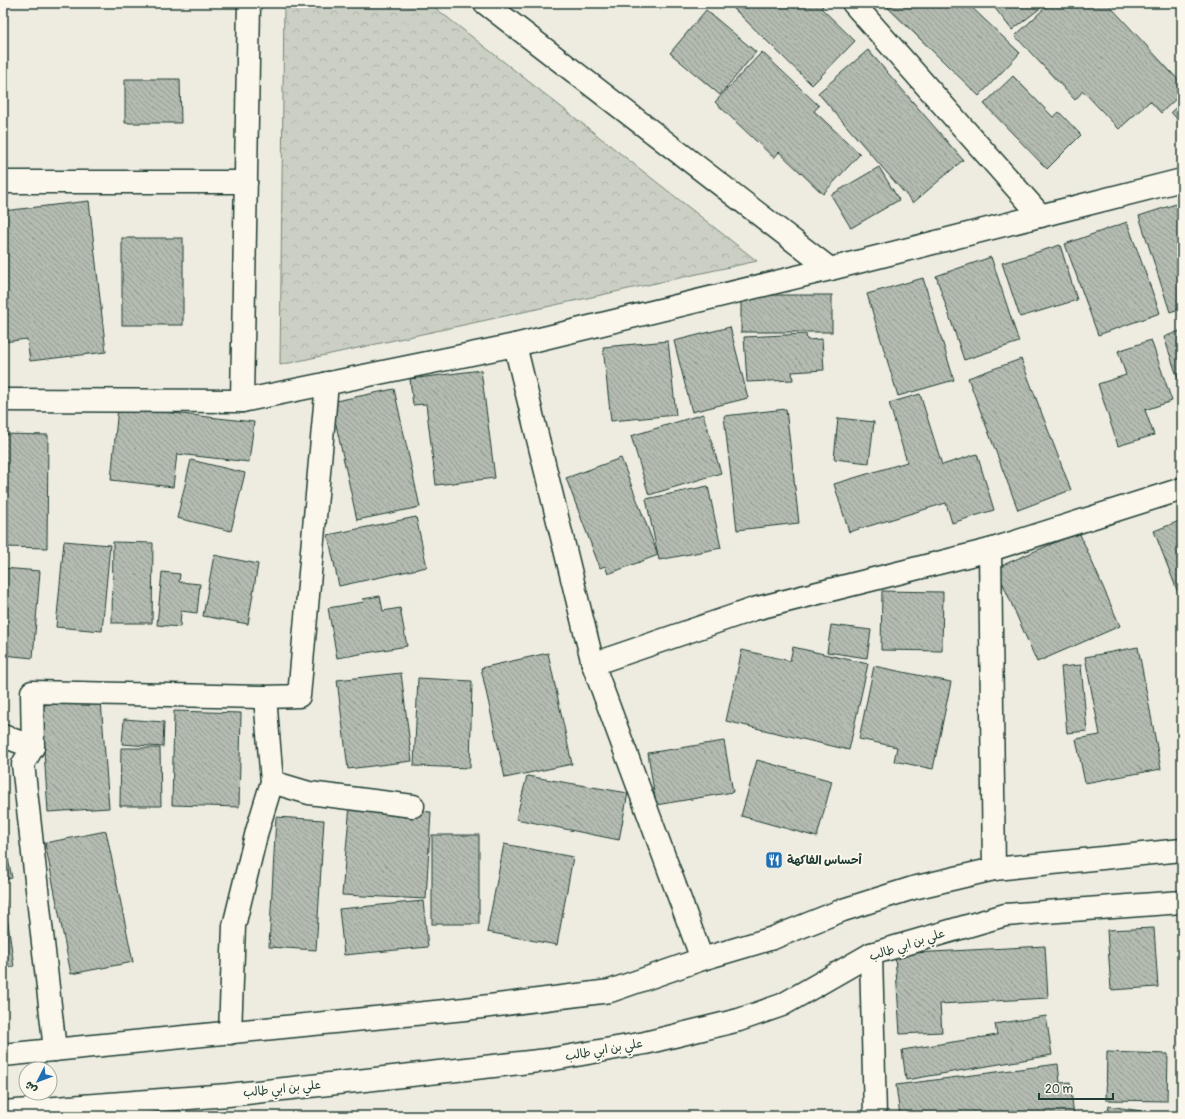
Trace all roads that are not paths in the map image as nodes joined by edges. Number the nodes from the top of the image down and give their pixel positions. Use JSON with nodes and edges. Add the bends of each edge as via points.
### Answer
{"nodes":[{"id":1,"x":250,"y":3,"type":"edge"},
{"id":2,"x":486,"y":3,"type":"edge"},
{"id":3,"x":853,"y":3,"type":"edge"},
{"id":4,"x":1182,"y":180,"type":"edge"},
{"id":5,"x":3,"y":182,"type":"edge"},
{"id":6,"x":246,"y":182,"type":"junction"},
{"id":7,"x":1041,"y":216,"type":"junction"},
{"id":8,"x":830,"y":269,"type":"junction"},
{"id":9,"x":515,"y":345,"type":"junction"},
{"id":10,"x":327,"y":383,"type":"junction"},
{"id":11,"x":3,"y":400,"type":"edge"},
{"id":12,"x":242,"y":401,"type":"junction"},
{"id":13,"x":1182,"y":490,"type":"edge"},
{"id":14,"x":990,"y":550,"type":"junction"},
{"id":15,"x":593,"y":664,"type":"junction"},
{"id":16,"x":266,"y":697,"type":"junction"},
{"id":17,"x":3,"y":736,"type":"edge"},
{"id":18,"x":33,"y":747,"type":"junction"},
{"id":19,"x":272,"y":782,"type":"junction"},
{"id":20,"x":413,"y":806,"type":"dead end"},
{"id":21,"x":1182,"y":850,"type":"edge"},
{"id":22,"x":994,"y":869,"type":"junction"},
{"id":23,"x":1182,"y":902,"type":"edge"},
{"id":24,"x":871,"y":954,"type":"junction"},
{"id":25,"x":702,"y":959,"type":"junction"},
{"id":26,"x":230,"y":1033,"type":"junction"},
{"id":27,"x":55,"y":1050,"type":"junction"},
{"id":28,"x":3,"y":1055,"type":"edge"},
{"id":29,"x":90,"y":1111,"type":"edge"},
{"id":30,"x":3,"y":1112,"type":"edge"},
{"id":31,"x":875,"y":1116,"type":"edge"}],
"edges":[{"from":1,"to":6,"type":"street"},
{"from":2,"to":8,"type":"street"},
{"from":3,"to":7,"type":"street"},
{"from":4,"to":7,"type":"street"},
{"from":5,"to":6,"type":"street"},
{"from":6,"to":12,"type":"street"},
{"from":7,"to":8,"type":"street"},
{"from":8,"to":9,"type":"street"},
{"from":9,"to":10,"type":"street"},
{"from":9,"to":15,"type":"street"},
{"from":10,"to":12,"type":"street"},
{"from":10,"to":16,"type":"street","via":[[299,696]]},
{"from":11,"to":12,"type":"street"},
{"from":13,"to":14,"type":"street"},
{"from":14,"to":15,"type":"street","via":[[754,609]]},
{"from":14,"to":22,"type":"street"},
{"from":15,"to":25,"type":"street"},
{"from":16,"to":18,"type":"street","via":[[32,692]]},
{"from":16,"to":19,"type":"street"},
{"from":17,"to":18,"type":"street"},
{"from":18,"to":27,"type":"street","via":[[23,764]]},
{"from":19,"to":20,"type":"street","via":[[309,793]]},
{"from":19,"to":26,"type":"street","via":[[257,831],[234,926]]},
{"from":21,"to":22,"type":"street"},
{"from":22,"to":25,"type":"street","via":[[843,910],[773,938]]},
{"from":23,"to":24,"type":"street","name":"علي بن ابي طالب","via":[[1005,915]]},
{"from":24,"to":29,"type":"street","name":"علي بن ابي طالب","via":[[782,1005],[738,1020],[645,1043],[548,1060]]},
{"from":24,"to":31,"type":"street"},
{"from":25,"to":26,"type":"street","via":[[610,990],[465,1009]]},
{"from":26,"to":27,"type":"street"},
{"from":27,"to":28,"type":"street"},
{"from":29,"to":30,"type":"street","name":"علي بن ابي طالب"}]}
